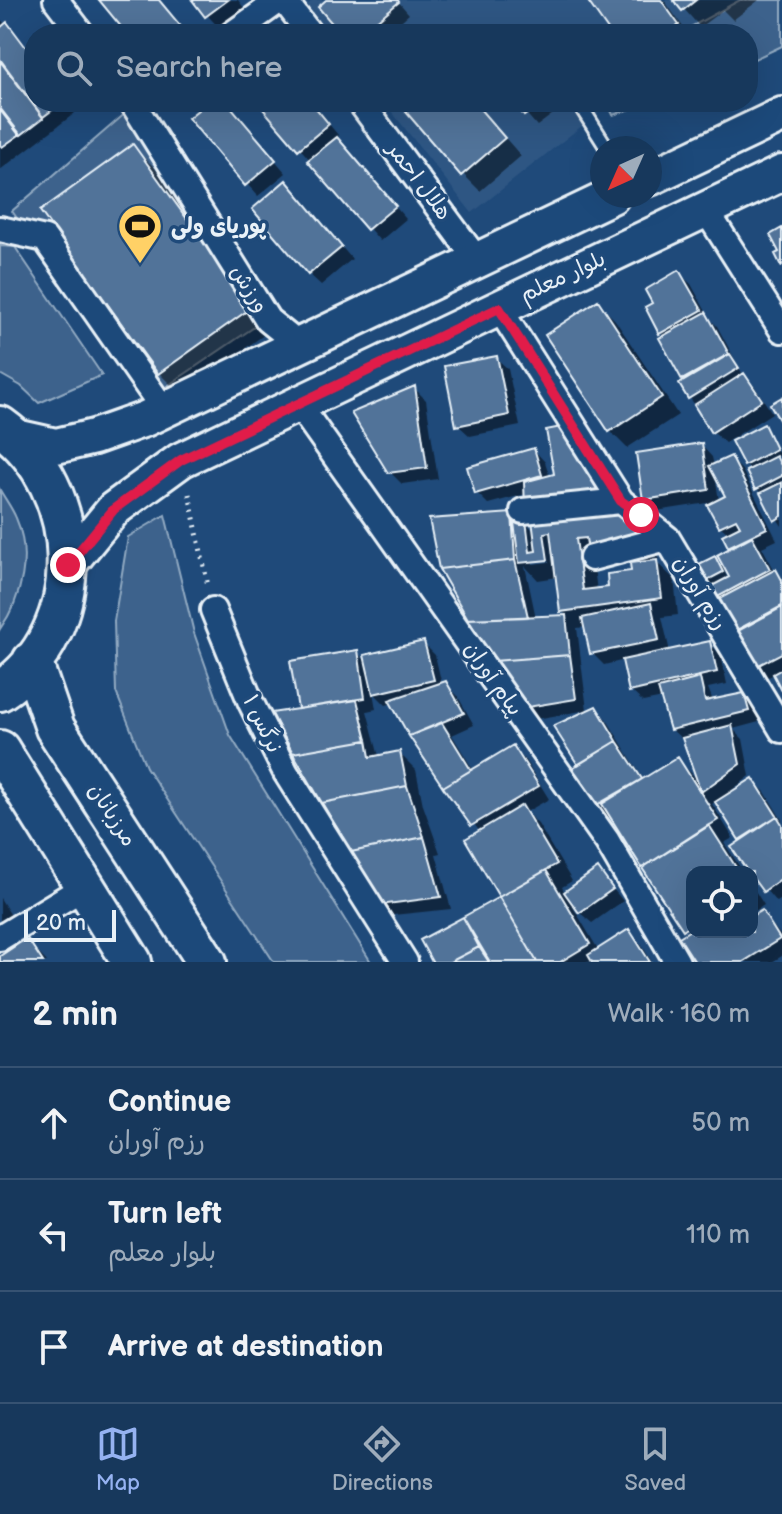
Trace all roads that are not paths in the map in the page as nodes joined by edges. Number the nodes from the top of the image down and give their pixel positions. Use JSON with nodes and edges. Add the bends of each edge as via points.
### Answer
{"nodes":[{"id":1,"x":56,"y":0,"type":"edge"},
{"id":2,"x":282,"y":0,"type":"edge"},
{"id":3,"x":74,"y":24,"type":"edge"},
{"id":4,"x":247,"y":24,"type":"edge"},
{"id":5,"x":302,"y":24,"type":"edge"},
{"id":6,"x":141,"y":112,"type":"edge"},
{"id":7,"x":367,"y":112,"type":"edge"},
{"id":8,"x":584,"y":112,"type":"edge"},
{"id":9,"x":782,"y":115,"type":"edge"},
{"id":10,"x":599,"y":136,"type":"edge"},
{"id":11,"x":662,"y":172,"type":"edge"},
{"id":12,"x":782,"y":173,"type":"edge"},
{"id":13,"x":590,"y":206,"type":"edge"},
{"id":14,"x":706,"y":210,"type":"junction"},
{"id":15,"x":0,"y":229,"type":"edge"},
{"id":16,"x":477,"y":260,"type":"junction"},
{"id":17,"x":499,"y":308,"type":"junction"},
{"id":18,"x":782,"y":330,"type":"edge"},
{"id":19,"x":299,"y":345,"type":"junction"},
{"id":20,"x":298,"y":404,"type":"junction"},
{"id":21,"x":164,"y":410,"type":"junction"},
{"id":22,"x":8,"y":431,"type":"edge"},
{"id":23,"x":621,"y":501,"type":"junction"},
{"id":24,"x":523,"y":511,"type":"dead end"},
{"id":25,"x":667,"y":538,"type":"junction"},
{"id":26,"x":592,"y":558,"type":"dead end"},
{"id":27,"x":68,"y":565,"type":"junction"},
{"id":28,"x":213,"y":610,"type":"road end"},
{"id":29,"x":32,"y":661,"type":"junction"},
{"id":30,"x":0,"y":691,"type":"edge"},
{"id":31,"x":782,"y":730,"type":"edge"},
{"id":32,"x":0,"y":750,"type":"edge"},
{"id":33,"x":84,"y":887,"type":"junction"},
{"id":34,"x":0,"y":938,"type":"edge"},
{"id":35,"x":132,"y":962,"type":"edge"},
{"id":36,"x":207,"y":962,"type":"edge"},
{"id":37,"x":405,"y":962,"type":"edge"},
{"id":38,"x":677,"y":962,"type":"edge"}],
"edges":[{"from":1,"to":3,"type":"street"},
{"from":2,"to":4,"type":"street"},
{"from":2,"to":5,"type":"street"},
{"from":6,"to":19,"type":"street","name":"ورزش","via":[[268,320]]},
{"from":7,"to":16,"type":"street","name":"هلال احمر"},
{"from":8,"to":10,"type":"lane"},
{"from":9,"to":11,"type":"main road"},
{"from":12,"to":14,"type":"main road","name":"بلوار معلم"},
{"from":13,"to":16,"type":"main road"},
{"from":14,"to":17,"type":"main road","name":"بلوار معلم"},
{"from":14,"to":18,"type":"street"},
{"from":15,"to":21,"type":"street","via":[[45,239]]},
{"from":16,"to":19,"type":"main road"},
{"from":17,"to":20,"type":"main road","name":"بلوار معلم"},
{"from":17,"to":23,"type":"street","name":"رزم آوران"},
{"from":19,"to":21,"type":"main road"},
{"from":20,"to":27,"type":"main road","name":"بلوار معلم","via":[[181,460],[114,509]]},
{"from":20,"to":38,"type":"street","name":"پیام آوران","via":[[607,841]]},
{"from":21,"to":22,"type":"main road","via":[[56,446]]},
{"from":22,"to":27,"type":"main road","via":[[45,474],[63,518]]},
{"from":23,"to":24,"type":"street"},
{"from":23,"to":25,"type":"street","name":"رزم آوران"},
{"from":25,"to":26,"type":"street"},
{"from":25,"to":31,"type":"street","name":"رزم آوران"},
{"from":27,"to":29,"type":"main road","via":[[55,621]]},
{"from":28,"to":37,"type":"street","name":"نرگس ۱","via":[[286,773]]},
{"from":29,"to":30,"type":"main road"},
{"from":29,"to":36,"type":"main road","name":"مرزبانان","via":[[55,728]]},
{"from":32,"to":33,"type":"main road"},
{"from":33,"to":34,"type":"street"},
{"from":33,"to":35,"type":"main road"}]}
